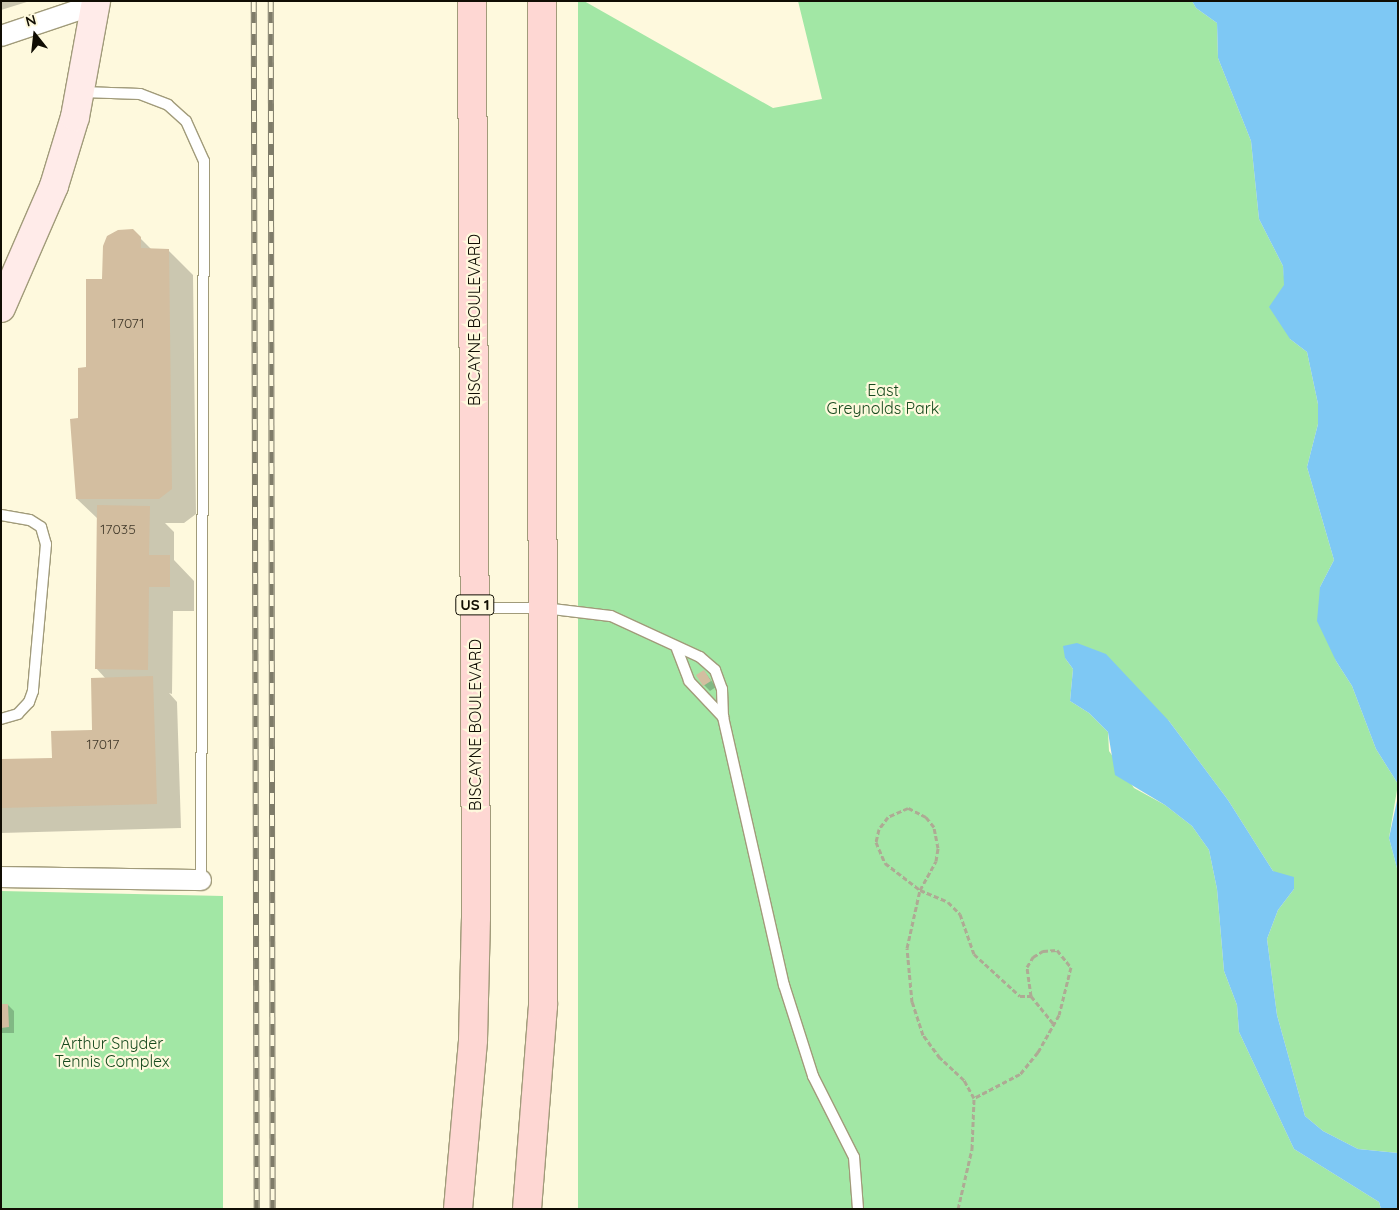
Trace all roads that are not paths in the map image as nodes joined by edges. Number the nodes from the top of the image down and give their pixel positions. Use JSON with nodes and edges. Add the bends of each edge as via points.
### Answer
{"nodes":[{"id":1,"x":472,"y":1,"type":"edge"},
{"id":2,"x":542,"y":1,"type":"edge"},
{"id":3,"x":96,"y":2,"type":"edge"},
{"id":4,"x":1,"y":36,"type":"edge"},
{"id":5,"x":81,"y":92,"type":"junction"},
{"id":6,"x":1,"y":308,"type":"edge"},
{"id":7,"x":1,"y":515,"type":"edge"},
{"id":8,"x":475,"y":608,"type":"junction"},
{"id":9,"x":544,"y":608,"type":"junction"},
{"id":10,"x":677,"y":649,"type":"junction"},
{"id":11,"x":723,"y":718,"type":"junction"},
{"id":12,"x":1,"y":720,"type":"edge"},
{"id":13,"x":1,"y":877,"type":"edge"},
{"id":14,"x":201,"y":880,"type":"joint"},
{"id":15,"x":458,"y":1209,"type":"edge"},
{"id":16,"x":527,"y":1209,"type":"edge"},
{"id":17,"x":858,"y":1209,"type":"edge"}],
"edges":[{"from":1,"to":8,"type":"main road","name":"BISCAYNE BOULEVARD","number":"US 1"},
{"from":2,"to":9,"type":"main road"},
{"from":3,"to":4,"type":"street"},
{"from":3,"to":5,"type":"street"},
{"from":5,"to":6,"type":"street","via":[[54,186]]},
{"from":5,"to":14,"type":"lane","via":[[140,94],[168,105],[186,121],[204,161]]},
{"from":7,"to":12,"type":"lane","via":[[30,520],[40,527],[46,544],[33,691],[18,714]]},
{"from":8,"to":9,"type":"lane"},
{"from":8,"to":15,"type":"main road","name":"BISCAYNE BOULEVARD","number":"US 1","via":[[473,1040]]},
{"from":9,"to":10,"type":"lane","via":[[611,616]]},
{"from":9,"to":16,"type":"main road","via":[[543,1006]]},
{"from":10,"to":11,"type":"lane","via":[[689,681]]},
{"from":10,"to":11,"type":"lane","via":[[700,657],[715,670],[722,689]]},
{"from":11,"to":17,"type":"lane","via":[[784,985],[813,1076],[854,1157]]},
{"from":13,"to":14,"type":"street"}]}
